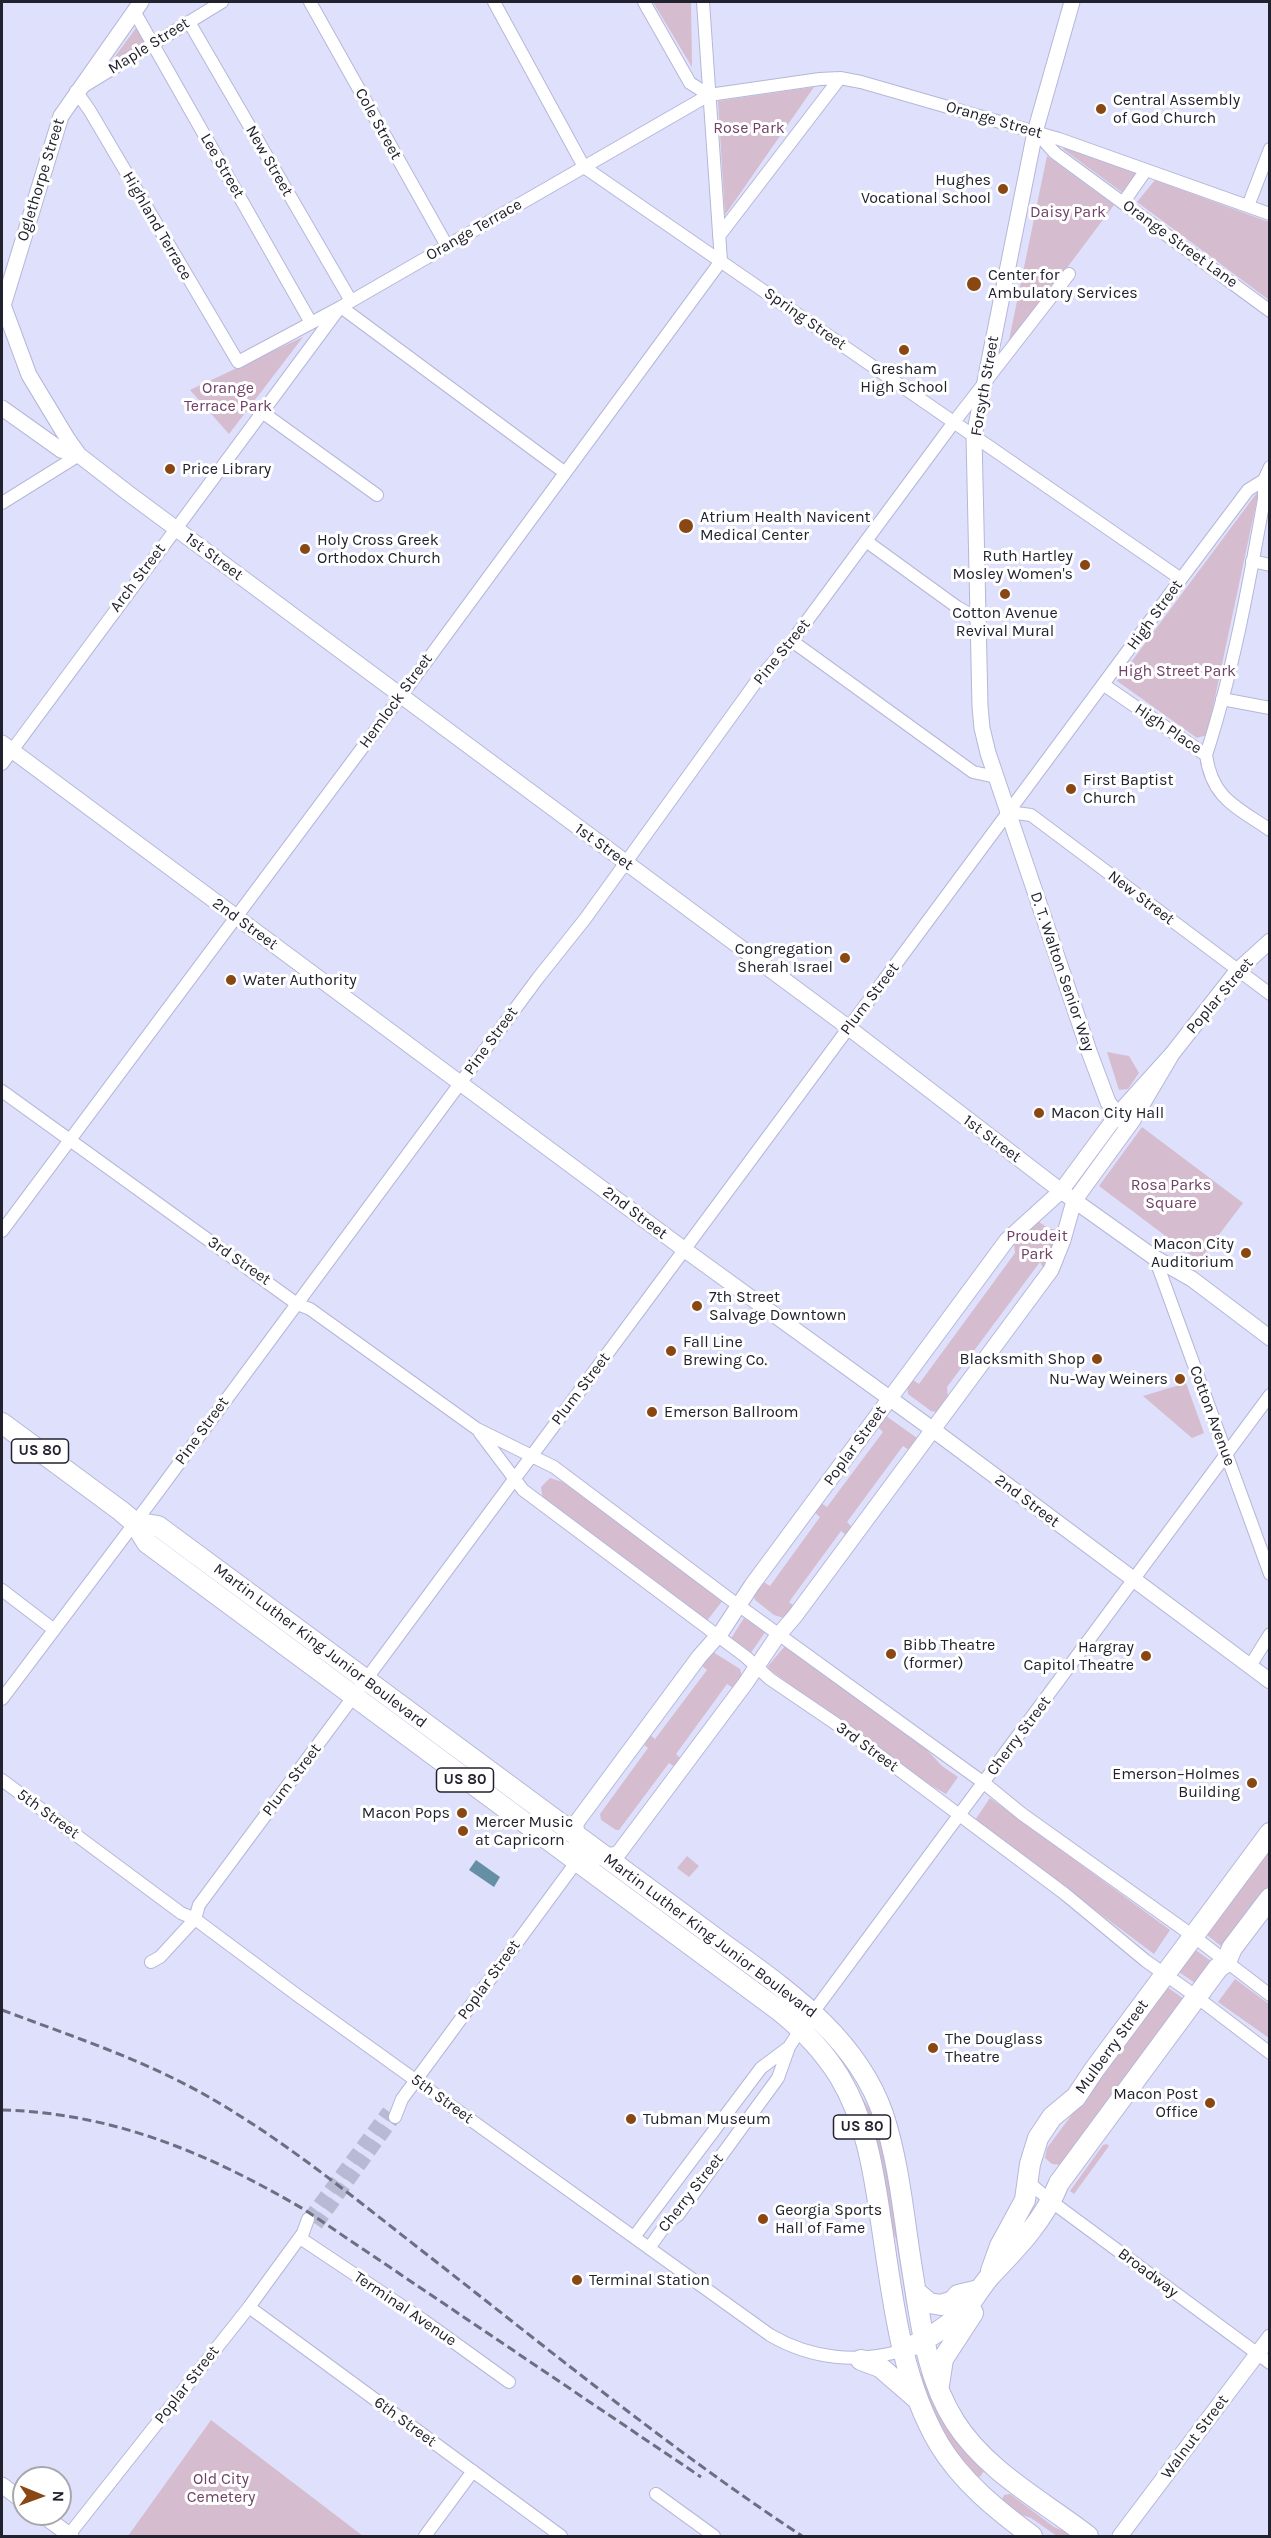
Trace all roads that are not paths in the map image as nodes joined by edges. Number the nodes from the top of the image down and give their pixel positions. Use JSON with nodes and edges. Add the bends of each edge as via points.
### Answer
{"nodes":[{"id":1,"x":222,"y":2,"type":"edge"},
{"id":2,"x":310,"y":2,"type":"edge"},
{"id":3,"x":494,"y":2,"type":"edge"},
{"id":4,"x":644,"y":2,"type":"edge"},
{"id":5,"x":703,"y":2,"type":"edge"},
{"id":6,"x":1072,"y":2,"type":"edge"},
{"id":7,"x":137,"y":6,"type":"edge"},
{"id":8,"x":189,"y":22,"type":"junction"},
{"id":9,"x":152,"y":44,"type":"junction"},
{"id":10,"x":840,"y":78,"type":"junction"},
{"id":11,"x":76,"y":92,"type":"junction"},
{"id":12,"x":709,"y":95,"type":"junction"},
{"id":13,"x":1035,"y":132,"type":"junction"},
{"id":14,"x":1269,"y":148,"type":"edge"},
{"id":15,"x":584,"y":167,"type":"junction"},
{"id":16,"x":1146,"y":170,"type":"junction"},
{"id":17,"x":1123,"y":203,"type":"junction"},
{"id":18,"x":1248,"y":206,"type":"junction"},
{"id":19,"x":1269,"y":214,"type":"edge"},
{"id":20,"x":719,"y":236,"type":"junction"},
{"id":21,"x":447,"y":246,"type":"junction"},
{"id":22,"x":20,"y":248,"type":"junction"},
{"id":23,"x":2,"y":254,"type":"edge"},
{"id":24,"x":721,"y":261,"type":"junction"},
{"id":25,"x":1069,"y":274,"type":"dead end"},
{"id":26,"x":346,"y":304,"type":"junction"},
{"id":27,"x":2,"y":305,"type":"edge"},
{"id":28,"x":1269,"y":311,"type":"edge"},
{"id":29,"x":310,"y":321,"type":"junction"},
{"id":30,"x":238,"y":362,"type":"joint"},
{"id":31,"x":984,"y":385,"type":"junction"},
{"id":32,"x":2,"y":408,"type":"edge"},
{"id":33,"x":262,"y":412,"type":"junction"},
{"id":34,"x":954,"y":422,"type":"junction"},
{"id":35,"x":974,"y":436,"type":"junction"},
{"id":36,"x":79,"y":454,"type":"junction"},
{"id":37,"x":1269,"y":467,"type":"edge"},
{"id":38,"x":564,"y":472,"type":"junction"},
{"id":39,"x":1264,"y":480,"type":"junction"},
{"id":40,"x":377,"y":495,"type":"dead end"},
{"id":41,"x":2,"y":502,"type":"edge"},
{"id":42,"x":176,"y":529,"type":"junction"},
{"id":43,"x":866,"y":541,"type":"junction"},
{"id":44,"x":1252,"y":561,"type":"junction"},
{"id":45,"x":1269,"y":564,"type":"edge"},
{"id":46,"x":1180,"y":579,"type":"junction"},
{"id":47,"x":978,"y":619,"type":"junction"},
{"id":48,"x":792,"y":641,"type":"junction"},
{"id":49,"x":1104,"y":685,"type":"junction"},
{"id":50,"x":401,"y":696,"type":"junction"},
{"id":51,"x":1222,"y":699,"type":"junction"},
{"id":52,"x":1269,"y":708,"type":"edge"},
{"id":53,"x":7,"y":747,"type":"edge"},
{"id":54,"x":1206,"y":755,"type":"junction"},
{"id":55,"x":2,"y":764,"type":"edge"},
{"id":56,"x":996,"y":777,"type":"junction"},
{"id":57,"x":1008,"y":812,"type":"junction"},
{"id":58,"x":1269,"y":830,"type":"edge"},
{"id":59,"x":624,"y":862,"type":"junction"},
{"id":60,"x":235,"y":917,"type":"junction"},
{"id":61,"x":1269,"y":941,"type":"edge"},
{"id":62,"x":1238,"y":971,"type":"junction"},
{"id":63,"x":1269,"y":994,"type":"edge"},
{"id":64,"x":849,"y":1028,"type":"junction"},
{"id":65,"x":1172,"y":1054,"type":"junction"},
{"id":66,"x":460,"y":1083,"type":"junction"},
{"id":67,"x":2,"y":1091,"type":"edge"},
{"id":68,"x":1117,"y":1115,"type":"junction"},
{"id":69,"x":1128,"y":1127,"type":"junction"},
{"id":70,"x":70,"y":1139,"type":"junction"},
{"id":71,"x":1061,"y":1191,"type":"junction"},
{"id":72,"x":1074,"y":1201,"type":"junction"},
{"id":73,"x":2,"y":1231,"type":"edge"},
{"id":74,"x":685,"y":1250,"type":"junction"},
{"id":75,"x":1155,"y":1258,"type":"junction"},
{"id":76,"x":297,"y":1304,"type":"junction"},
{"id":77,"x":1269,"y":1338,"type":"edge"},
{"id":78,"x":1269,"y":1395,"type":"edge"},
{"id":79,"x":890,"y":1398,"type":"junction"},
{"id":80,"x":2,"y":1423,"type":"edge"},
{"id":81,"x":477,"y":1429,"type":"junction"},
{"id":82,"x":932,"y":1429,"type":"junction"},
{"id":83,"x":533,"y":1455,"type":"junction"},
{"id":84,"x":1226,"y":1455,"type":"junction"},
{"id":85,"x":515,"y":1479,"type":"junction"},
{"id":86,"x":134,"y":1522,"type":"junction"},
{"id":87,"x":1269,"y":1574,"type":"edge"},
{"id":88,"x":1132,"y":1580,"type":"junction"},
{"id":89,"x":2,"y":1590,"type":"edge"},
{"id":90,"x":740,"y":1605,"type":"junction"},
{"id":91,"x":53,"y":1629,"type":"junction"},
{"id":92,"x":779,"y":1634,"type":"junction"},
{"id":93,"x":1269,"y":1634,"type":"edge"},
{"id":94,"x":717,"y":1637,"type":"junction"},
{"id":95,"x":756,"y":1665,"type":"junction"},
{"id":96,"x":1250,"y":1666,"type":"junction"},
{"id":97,"x":367,"y":1679,"type":"junction"},
{"id":98,"x":1269,"y":1681,"type":"edge"},
{"id":99,"x":354,"y":1698,"type":"junction"},
{"id":100,"x":2,"y":1699,"type":"edge"},
{"id":101,"x":2,"y":1780,"type":"edge"},
{"id":102,"x":984,"y":1783,"type":"junction"},
{"id":103,"x":959,"y":1816,"type":"junction"},
{"id":104,"x":1269,"y":1833,"type":"edge"},
{"id":105,"x":576,"y":1836,"type":"junction"},
{"id":106,"x":606,"y":1857,"type":"junction"},
{"id":107,"x":577,"y":1861,"type":"junction"},
{"id":108,"x":606,"y":1883,"type":"junction"},
{"id":109,"x":1269,"y":1898,"type":"edge"},
{"id":110,"x":195,"y":1919,"type":"junction"},
{"id":111,"x":1193,"y":1936,"type":"junction"},
{"id":112,"x":152,"y":1962,"type":"dead end"},
{"id":113,"x":1226,"y":1962,"type":"junction"},
{"id":114,"x":1165,"y":1975,"type":"junction"},
{"id":115,"x":1269,"y":1995,"type":"edge"},
{"id":116,"x":1197,"y":1999,"type":"junction"},
{"id":117,"x":813,"y":2012,"type":"junction"},
{"id":118,"x":800,"y":2030,"type":"junction"},
{"id":119,"x":789,"y":2047,"type":"junction"},
{"id":120,"x":1269,"y":2053,"type":"edge"},
{"id":121,"x":416,"y":2080,"type":"junction"},
{"id":122,"x":392,"y":2114,"type":"tunnel mouth"},
{"id":123,"x":1028,"y":2181,"type":"junction"},
{"id":124,"x":661,"y":2201,"type":"junction"},
{"id":125,"x":1052,"y":2202,"type":"junction"},
{"id":126,"x":678,"y":2215,"type":"junction"},
{"id":127,"x":312,"y":2222,"type":"tunnel mouth"},
{"id":128,"x":302,"y":2235,"type":"junction"},
{"id":129,"x":634,"y":2237,"type":"junction"},
{"id":130,"x":650,"y":2248,"type":"junction"},
{"id":131,"x":984,"y":2284,"type":"junction"},
{"id":132,"x":916,"y":2292,"type":"junction"},
{"id":133,"x":249,"y":2307,"type":"junction"},
{"id":134,"x":1269,"y":2337,"type":"edge"},
{"id":135,"x":924,"y":2340,"type":"junction"},
{"id":136,"x":904,"y":2350,"type":"junction"},
{"id":137,"x":1263,"y":2359,"type":"edge"},
{"id":138,"x":861,"y":2360,"type":"junction"},
{"id":139,"x":509,"y":2382,"type":"dead end"},
{"id":140,"x":939,"y":2390,"type":"junction"},
{"id":141,"x":920,"y":2402,"type":"junction"},
{"id":142,"x":473,"y":2471,"type":"junction"},
{"id":143,"x":656,"y":2494,"type":"dead end"},
{"id":144,"x":56,"y":2526,"type":"edge"},
{"id":145,"x":69,"y":2536,"type":"edge"},
{"id":146,"x":425,"y":2536,"type":"edge"},
{"id":147,"x":561,"y":2536,"type":"edge"},
{"id":148,"x":714,"y":2536,"type":"edge"},
{"id":149,"x":1032,"y":2536,"type":"edge"},
{"id":150,"x":1088,"y":2536,"type":"edge"},
{"id":151,"x":1120,"y":2536,"type":"edge"}],
"edges":[{"from":1,"to":8,"type":"street","name":"Maple Street"},
{"from":2,"to":21,"type":"street","name":"Cole Street"},
{"from":3,"to":15,"type":"street","name":"Spring Street"},
{"from":4,"to":12,"type":"street","via":[[690,83]]},
{"from":5,"to":12,"type":"street"},
{"from":6,"to":13,"type":"street","name":"Forsyth Street"},
{"from":7,"to":9,"type":"street","name":"Lee Street"},
{"from":7,"to":11,"type":"street","name":"Oglethorpe Street"},
{"from":8,"to":9,"type":"street","name":"Maple Street"},
{"from":8,"to":26,"type":"street","name":"New Street"},
{"from":9,"to":11,"type":"street","name":"Maple Street"},
{"from":9,"to":29,"type":"street","name":"Lee Street"},
{"from":10,"to":12,"type":"street","name":"Orange Street"},
{"from":10,"to":13,"type":"street","name":"Orange Street"},
{"from":10,"to":20,"type":"street"},
{"from":11,"to":22,"type":"street","name":"Oglethorpe Street","via":[[61,116]]},
{"from":11,"to":30,"type":"street","name":"Highland Terrace"},
{"from":12,"to":15,"type":"street","name":"Orange Terrace"},
{"from":12,"to":20,"type":"street"},
{"from":13,"to":16,"type":"street","name":"Orange Street"},
{"from":13,"to":17,"type":"street","name":"Orange Street Lane","via":[[1055,153]]},
{"from":13,"to":31,"type":"street","name":"Forsyth Street"},
{"from":14,"to":18,"type":"street"},
{"from":15,"to":21,"type":"street","name":"Orange Terrace"},
{"from":15,"to":24,"type":"street","name":"Spring Street"},
{"from":16,"to":17,"type":"street"},
{"from":16,"to":18,"type":"street","name":"Orange Street"},
{"from":17,"to":28,"type":"street","name":"Orange Street Lane"},
{"from":18,"to":19,"type":"street","name":"Orange Street"},
{"from":20,"to":24,"type":"street"},
{"from":21,"to":26,"type":"street","name":"Orange Terrace"},
{"from":22,"to":23,"type":"street","via":[[13,254]]},
{"from":22,"to":27,"type":"street","name":"Oglethorpe Street"},
{"from":24,"to":34,"type":"street","name":"Spring Street"},
{"from":24,"to":38,"type":"street","name":"Hemlock Street"},
{"from":25,"to":31,"type":"street"},
{"from":26,"to":29,"type":"street","name":"Orange Terrace"},
{"from":26,"to":33,"type":"street","name":"Arch Street"},
{"from":26,"to":38,"type":"street","name":"New Street"},
{"from":27,"to":36,"type":"street","name":"1st Street","via":[[29,375]]},
{"from":29,"to":30,"type":"street","name":"Orange Terrace"},
{"from":31,"to":34,"type":"street","name":"Pine Street"},
{"from":31,"to":35,"type":"street","name":"Forsyth Street"},
{"from":32,"to":36,"type":"street","via":[[60,450]]},
{"from":33,"to":40,"type":"street"},
{"from":33,"to":42,"type":"street","name":"Arch Street"},
{"from":34,"to":35,"type":"street","name":"Spring Street"},
{"from":34,"to":43,"type":"street","name":"Pine Street"},
{"from":35,"to":46,"type":"street","name":"Spring Street"},
{"from":35,"to":47,"type":"street","name":"Forsyth Street"},
{"from":36,"to":41,"type":"street"},
{"from":36,"to":42,"type":"street","name":"1st Street"},
{"from":37,"to":39,"type":"street","name":"High Street"},
{"from":38,"to":50,"type":"street","name":"Hemlock Street"},
{"from":39,"to":44,"type":"street","name":"High Street"},
{"from":39,"to":46,"type":"street","name":"High Street","via":[[1248,490]]},
{"from":42,"to":50,"type":"street","name":"1st Street"},
{"from":42,"to":53,"type":"street","name":"Arch Street"},
{"from":43,"to":47,"type":"street"},
{"from":43,"to":48,"type":"street","name":"Pine Street"},
{"from":44,"to":45,"type":"street"},
{"from":44,"to":51,"type":"street","name":"High Street"},
{"from":46,"to":49,"type":"street","name":"High Street"},
{"from":47,"to":56,"type":"street","name":"Forsyth Street","via":[[982,728]]},
{"from":48,"to":56,"type":"street","via":[[973,772]]},
{"from":48,"to":59,"type":"street","name":"Pine Street","via":[[756,682]]},
{"from":49,"to":54,"type":"street","name":"High Place"},
{"from":49,"to":57,"type":"street","name":"High Street"},
{"from":50,"to":59,"type":"street","name":"1st Street"},
{"from":50,"to":60,"type":"street","name":"Hemlock Street"},
{"from":51,"to":52,"type":"street"},
{"from":51,"to":54,"type":"street","name":"High Street"},
{"from":53,"to":55,"type":"street","name":"Arch Street"},
{"from":53,"to":60,"type":"street","name":"2nd Street"},
{"from":54,"to":58,"type":"street","name":"High Place","via":[[1212,782],[1222,796]]},
{"from":56,"to":57,"type":"street","name":"Forsyth Street"},
{"from":57,"to":62,"type":"street","name":"New Street","via":[[1031,815]]},
{"from":57,"to":64,"type":"street","name":"Plum Street"},
{"from":57,"to":68,"type":"street","name":"D. T. Walton Senior Way","via":[[1090,1054]]},
{"from":59,"to":64,"type":"street","name":"1st Street"},
{"from":59,"to":66,"type":"street","name":"Pine Street"},
{"from":60,"to":66,"type":"street","name":"2nd Street"},
{"from":60,"to":70,"type":"street","name":"Hemlock Street"},
{"from":61,"to":62,"type":"street","name":"Poplar Street"},
{"from":62,"to":63,"type":"street","name":"New Street"},
{"from":62,"to":65,"type":"street","name":"Poplar Street"},
{"from":64,"to":71,"type":"street","name":"1st Street"},
{"from":64,"to":74,"type":"street","name":"Plum Street"},
{"from":65,"to":68,"type":"street","name":"Poplar Street"},
{"from":65,"to":69,"type":"street","name":"Poplar Street"},
{"from":66,"to":74,"type":"street","name":"2nd Street"},
{"from":66,"to":76,"type":"street","name":"Pine Street"},
{"from":67,"to":70,"type":"street","name":"3rd Street"},
{"from":68,"to":69,"type":"street","name":"D. T. Walton Senior Way"},
{"from":68,"to":71,"type":"street","name":"Poplar Street"},
{"from":69,"to":72,"type":"street","name":"Poplar Street"},
{"from":70,"to":73,"type":"street","name":"Hemlock Street"},
{"from":70,"to":76,"type":"street","name":"3rd Street"},
{"from":71,"to":72,"type":"street","name":"1st Street"},
{"from":71,"to":79,"type":"street","name":"Poplar Street","via":[[1007,1240]]},
{"from":72,"to":75,"type":"street","name":"1st Street"},
{"from":72,"to":82,"type":"street","name":"Poplar Street","via":[[1051,1270]]},
{"from":74,"to":79,"type":"street","name":"2nd Street"},
{"from":74,"to":83,"type":"street","name":"Plum Street"},
{"from":75,"to":77,"type":"street","name":"1st Street","via":[[1192,1279]]},
{"from":75,"to":84,"type":"street","name":"Cotton Avenue"},
{"from":76,"to":81,"type":"street","name":"3rd Street","via":[[310,1309]]},
{"from":76,"to":86,"type":"street","name":"Pine Street"},
{"from":78,"to":84,"type":"street","name":"Cherry Street"},
{"from":79,"to":82,"type":"street","name":"2nd Street"},
{"from":79,"to":90,"type":"street","name":"Poplar Street"},
{"from":80,"to":86,"type":"main road","name":"Martin Luther King Junior Boulevard","number":"US 80"},
{"from":81,"to":83,"type":"street","name":"3rd Street"},
{"from":81,"to":85,"type":"street","name":"3rd Street"},
{"from":82,"to":88,"type":"street","name":"2nd Street"},
{"from":82,"to":92,"type":"street","name":"Poplar Street"},
{"from":83,"to":85,"type":"street","name":"Plum Street"},
{"from":83,"to":90,"type":"street","name":"3rd Street"},
{"from":84,"to":87,"type":"street","name":"Cotton Avenue"},
{"from":84,"to":88,"type":"street","name":"Cherry Street"},
{"from":85,"to":94,"type":"street","name":"3rd Street","via":[[523,1490]]},
{"from":85,"to":97,"type":"street","name":"Plum Street"},
{"from":86,"to":91,"type":"street","name":"Pine Street"},
{"from":86,"to":97,"type":"main road","name":"Martin Luther King Junior Boulevard","number":"US 80","via":[[158,1526]]},
{"from":86,"to":99,"type":"main road","name":"Martin Luther King Junior Boulevard","number":"US 80","via":[[147,1543]]},
{"from":88,"to":96,"type":"street","name":"2nd Street"},
{"from":88,"to":102,"type":"street","name":"Cherry Street"},
{"from":89,"to":91,"type":"street"},
{"from":90,"to":92,"type":"street","name":"3rd Street"},
{"from":90,"to":94,"type":"street","name":"Poplar Street"},
{"from":91,"to":100,"type":"street","name":"Pine Street"},
{"from":92,"to":95,"type":"street","name":"Poplar Street"},
{"from":92,"to":102,"type":"street","name":"3rd Street"},
{"from":93,"to":96,"type":"street"},
{"from":94,"to":95,"type":"street","name":"3rd Street"},
{"from":94,"to":105,"type":"street","name":"Poplar Street","via":[[576,1823]]},
{"from":95,"to":103,"type":"street","name":"3rd Street"},
{"from":95,"to":106,"type":"street","name":"Poplar Street","via":[[618,1854]]},
{"from":96,"to":98,"type":"street","name":"2nd Street"},
{"from":97,"to":99,"type":"street","name":"Plum Street"},
{"from":97,"to":105,"type":"main road","name":"Martin Luther King Junior Boulevard","number":"US 80"},
{"from":99,"to":107,"type":"main road","name":"Martin Luther King Junior Boulevard","number":"US 80"},
{"from":99,"to":110,"type":"street","name":"Plum Street","via":[[199,1905]]},
{"from":101,"to":110,"type":"street","name":"5th Street"},
{"from":102,"to":103,"type":"street","name":"Cherry Street"},
{"from":102,"to":111,"type":"street","name":"3rd Street"},
{"from":103,"to":114,"type":"street","name":"3rd Street","via":[[1065,1894]]},
{"from":103,"to":117,"type":"street","name":"Cherry Street"},
{"from":104,"to":111,"type":"main road","name":"Mulberry Street"},
{"from":105,"to":106,"type":"main road","name":"Martin Luther King Junior Boulevard","number":"US 80"},
{"from":105,"to":107,"type":"street","name":"Poplar Street"},
{"from":106,"to":107,"type":"street","name":"Poplar Street"},
{"from":106,"to":108,"type":"street"},
{"from":106,"to":117,"type":"main road","name":"Martin Luther King Junior Boulevard","number":"US 80"},
{"from":107,"to":108,"type":"main road","name":"Martin Luther King Junior Boulevard","number":"US 80"},
{"from":107,"to":121,"type":"street","name":"Poplar Street"},
{"from":108,"to":118,"type":"main road","name":"Martin Luther King Junior Boulevard","number":"US 80"},
{"from":109,"to":113,"type":"main road","name":"Mulberry Street"},
{"from":110,"to":112,"type":"street","name":"Plum Street"},
{"from":110,"to":121,"type":"street","name":"5th Street"},
{"from":111,"to":113,"type":"street","name":"3rd Street"},
{"from":111,"to":114,"type":"main road","name":"Mulberry Street"},
{"from":113,"to":115,"type":"street","name":"3rd Street"},
{"from":113,"to":116,"type":"main road","name":"Mulberry Street"},
{"from":114,"to":116,"type":"street","name":"3rd Street"},
{"from":114,"to":123,"type":"main road","name":"Mulberry Street","via":[[1076,2097],[1052,2116],[1033,2150]]},
{"from":116,"to":120,"type":"street","name":"3rd Street"},
{"from":116,"to":125,"type":"main road","name":"Mulberry Street","via":[[1059,2183]]},
{"from":117,"to":118,"type":"street","name":"Cherry Street"},
{"from":117,"to":132,"type":"main road","name":"Martin Luther King Junior Boulevard","number":"US 80","via":[[856,2062],[883,2114],[895,2162]]},
{"from":118,"to":119,"type":"street","name":"Cherry Street"},
{"from":118,"to":136,"type":"main road","name":"Martin Luther King Junior Boulevard","number":"US 80","via":[[839,2076],[863,2132],[873,2168]]},
{"from":119,"to":124,"type":"street","name":"Cherry Street","via":[[761,2068]]},
{"from":119,"to":126,"type":"street","name":"Cherry Street","via":[[778,2078]]},
{"from":121,"to":122,"type":"street","name":"Poplar Street"},
{"from":121,"to":129,"type":"street","name":"5th Street"},
{"from":123,"to":125,"type":"street","name":"Broadway"},
{"from":123,"to":131,"type":"main road","name":"Mulberry Street","via":[[1025,2200]]},
{"from":124,"to":126,"type":"street","via":[[665,2213]]},
{"from":124,"to":129,"type":"street","name":"Cherry Street"},
{"from":125,"to":131,"type":"main road","name":"Mulberry Street"},
{"from":125,"to":137,"type":"street","name":"Broadway"},
{"from":126,"to":130,"type":"street","name":"Cherry Street","via":[[667,2223]]},
{"from":127,"to":128,"type":"street","name":"Poplar Street"},
{"from":128,"to":133,"type":"street","name":"Poplar Street"},
{"from":128,"to":139,"type":"street","name":"Terminal Avenue"},
{"from":129,"to":130,"type":"street","name":"5th Street"},
{"from":130,"to":138,"type":"street","name":"5th Street","via":[[781,2342],[808,2352]]},
{"from":131,"to":132,"type":"main road","via":[[941,2306],[929,2304]]},
{"from":131,"to":135,"type":"main road","name":"Mulberry Street","via":[[954,2320]]},
{"from":131,"to":140,"type":"main road","via":[[975,2311],[943,2359]]},
{"from":132,"to":135,"type":"main road","name":"Martin Luther King Junior Boulevard","number":"US 80"},
{"from":133,"to":142,"type":"street","name":"6th Street"},
{"from":133,"to":145,"type":"street","name":"Poplar Street"},
{"from":134,"to":137,"type":"street","name":"Walnut Street"},
{"from":135,"to":136,"type":"main road","name":"Mulberry Street"},
{"from":135,"to":140,"type":"main road","name":"Martin Luther King Junior Boulevard","number":"US 80"},
{"from":136,"to":138,"type":"street","name":"5th Street"},
{"from":136,"to":141,"type":"main road","name":"Martin Luther King Junior Boulevard","number":"US 80"},
{"from":137,"to":151,"type":"street","name":"Walnut Street"},
{"from":138,"to":141,"type":"main road","via":[[880,2367]]},
{"from":140,"to":150,"type":"main road","name":"Martin Luther King Junior Boulevard","number":"US 80","via":[[955,2423],[999,2469]]},
{"from":141,"to":149,"type":"main road","name":"Martin Luther King Junior Boulevard","number":"US 80","via":[[939,2444],[966,2480]]},
{"from":142,"to":146,"type":"street"},
{"from":142,"to":147,"type":"street","name":"6th Street"},
{"from":143,"to":148,"type":"street"},
{"from":144,"to":145,"type":"street"}]}
